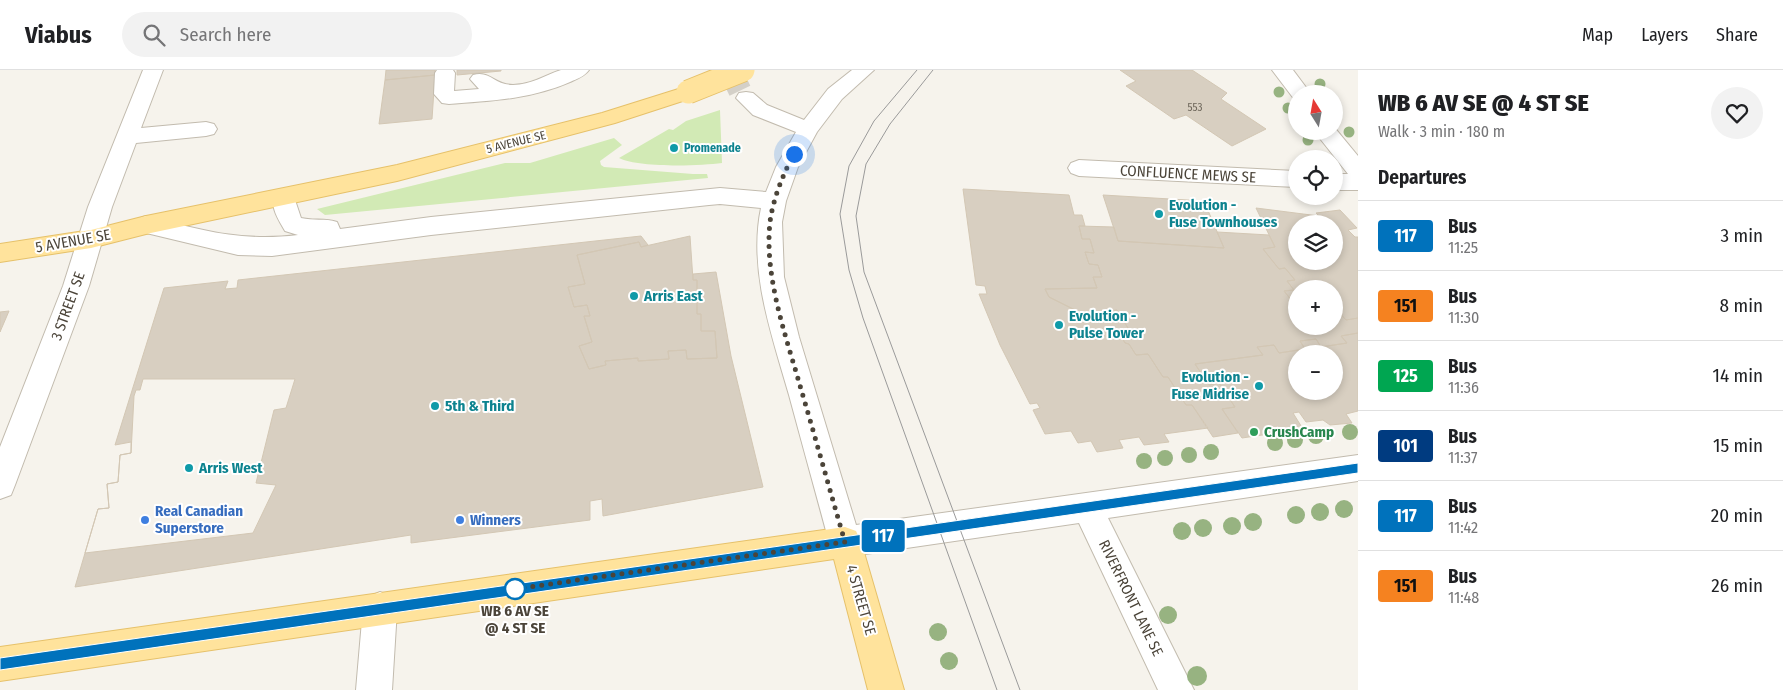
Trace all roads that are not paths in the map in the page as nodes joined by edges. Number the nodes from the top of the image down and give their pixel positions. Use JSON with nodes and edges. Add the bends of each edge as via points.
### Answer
{"nodes":[{"id":1,"x":153,"y":70,"type":"edge"},
{"id":2,"x":579,"y":70,"type":"edge"},
{"id":3,"x":743,"y":70,"type":"edge"},
{"id":4,"x":864,"y":70,"type":"edge"},
{"id":5,"x":1282,"y":70,"type":"edge"},
{"id":6,"x":445,"y":74,"type":"dead end"},
{"id":7,"x":480,"y":79,"type":"dead end"},
{"id":8,"x":1295,"y":85,"type":"edge"},
{"id":9,"x":502,"y":92,"type":"junction"},
{"id":10,"x":746,"y":98,"type":"tunnel mouth"},
{"id":11,"x":206,"y":129,"type":"dead end"},
{"id":12,"x":808,"y":129,"type":"junction"},
{"id":13,"x":127,"y":138,"type":"junction"},
{"id":14,"x":1332,"y":140,"type":"edge"},
{"id":15,"x":1079,"y":168,"type":"dead end"},
{"id":16,"x":1358,"y":171,"type":"edge"},
{"id":17,"x":1288,"y":179,"type":"edge"},
{"id":18,"x":1343,"y":182,"type":"edge"},
{"id":19,"x":1358,"y":182,"type":"edge"},
{"id":20,"x":284,"y":197,"type":"junction"},
{"id":21,"x":774,"y":201,"type":"junction"},
{"id":22,"x":146,"y":225,"type":"junction"},
{"id":23,"x":431,"y":226,"type":"junction"},
{"id":24,"x":90,"y":239,"type":"junction"},
{"id":25,"x":0,"y":252,"type":"edge"},
{"id":26,"x":1358,"y":468,"type":"edge"},
{"id":27,"x":0,"y":485,"type":"edge"},
{"id":28,"x":1086,"y":507,"type":"junction"},
{"id":29,"x":845,"y":542,"type":"junction"},
{"id":30,"x":380,"y":609,"type":"junction"},
{"id":31,"x":0,"y":664,"type":"edge"},
{"id":32,"x":374,"y":690,"type":"edge"},
{"id":33,"x":886,"y":690,"type":"edge"},
{"id":34,"x":1176,"y":690,"type":"edge"}],
"edges":[{"from":1,"to":13,"type":"street","name":"3 STREET SE"},
{"from":2,"to":9,"type":"street","via":[[545,86]]},
{"from":3,"to":20,"type":"main road","name":"5 AVENUE SE","bridge":true,"via":[[608,118]]},
{"from":4,"to":12,"type":"street","name":"4 STREET SE","via":[[835,94]]},
{"from":5,"to":8,"type":"street"},
{"from":6,"to":9,"type":"street","via":[[444,94],[449,98]]},
{"from":7,"to":9,"type":"street","via":[[486,86]]},
{"from":10,"to":12,"type":"street","via":[[760,110]]},
{"from":11,"to":13,"type":"street"},
{"from":12,"to":21,"type":"street","name":"4 STREET SE","via":[[787,167]]},
{"from":13,"to":24,"type":"street","name":"3 STREET SE"},
{"from":14,"to":16,"type":"street"},
{"from":15,"to":17,"type":"street","name":"CONFLUENCE MEWS SE"},
{"from":18,"to":19,"type":"street"},
{"from":20,"to":22,"type":"main road","name":"5 AVENUE SE"},
{"from":20,"to":23,"type":"street","name":"5 AVENUE SE","via":[[287,215],[293,225],[311,229]]},
{"from":21,"to":23,"type":"street","name":"5 AVENUE SE","via":[[720,196]]},
{"from":21,"to":29,"type":"street","name":"4 STREET SE","via":[[770,222],[772,276],[786,337]]},
{"from":22,"to":23,"type":"street","name":"5 AVENUE SE","via":[[238,246],[272,247]]},
{"from":22,"to":24,"type":"main road","name":"5 AVENUE SE"},
{"from":24,"to":25,"type":"main road","name":"5 AVENUE SE"},
{"from":24,"to":27,"type":"street","name":"3 STREET SE","via":[[76,286]]},
{"from":26,"to":28,"type":"street"},
{"from":28,"to":29,"type":"street"},
{"from":28,"to":34,"type":"street","name":"RIVERFRONT LANE SE"},
{"from":29,"to":30,"type":"main road"},
{"from":29,"to":33,"type":"main road","name":"4 STREET SE"},
{"from":30,"to":31,"type":"main road"},
{"from":30,"to":32,"type":"street"}]}
